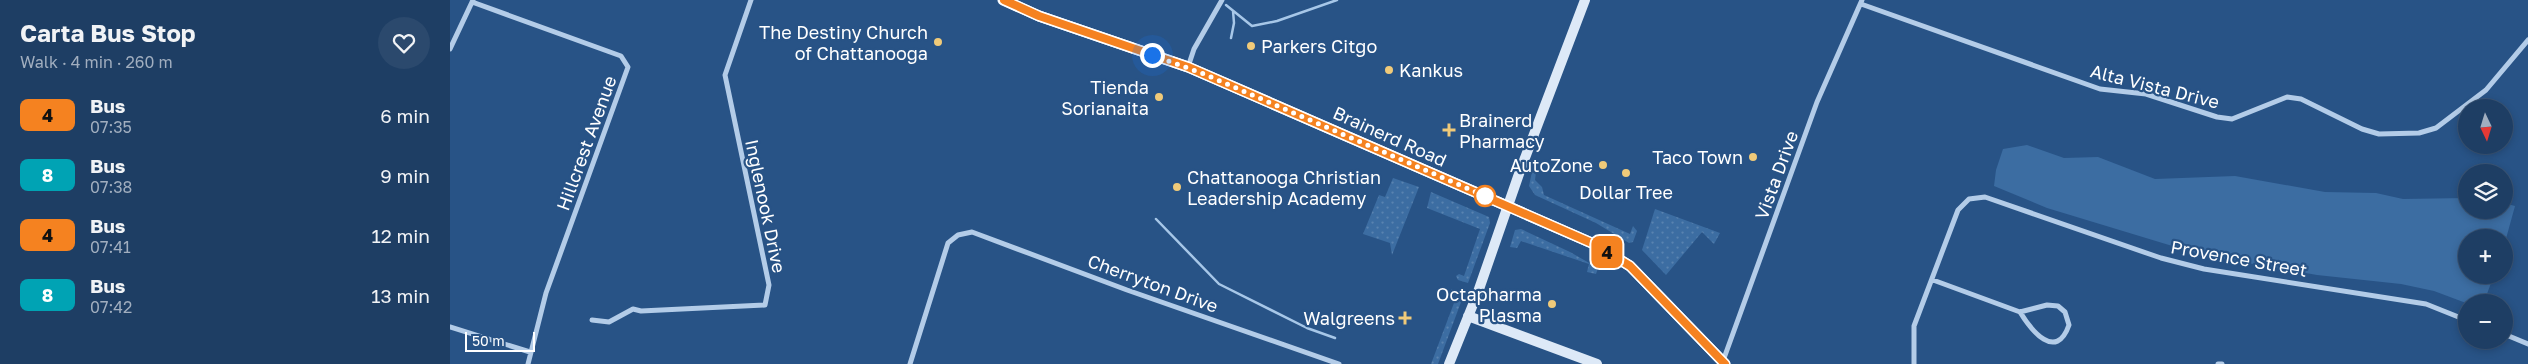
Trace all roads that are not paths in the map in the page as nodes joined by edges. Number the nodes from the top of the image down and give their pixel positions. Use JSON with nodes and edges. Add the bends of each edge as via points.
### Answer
{"nodes":[{"id":1,"x":751,"y":0,"type":"edge"},
{"id":2,"x":1003,"y":0,"type":"edge"},
{"id":3,"x":1222,"y":0,"type":"edge"},
{"id":4,"x":1585,"y":0,"type":"edge"},
{"id":5,"x":473,"y":1,"type":"edge"},
{"id":6,"x":1862,"y":2,"type":"edge"},
{"id":7,"x":2528,"y":40,"type":"edge"},
{"id":8,"x":450,"y":49,"type":"edge"},
{"id":9,"x":1188,"y":67,"type":"junction"},
{"id":10,"x":1509,"y":206,"type":"junction"},
{"id":11,"x":1933,"y":280,"type":"junction"},
{"id":12,"x":2020,"y":312,"type":"junction"},
{"id":13,"x":1468,"y":316,"type":"junction"},
{"id":14,"x":2458,"y":317,"type":"edge"},
{"id":15,"x":592,"y":320,"type":"dead end"},
{"id":16,"x":450,"y":327,"type":"edge"},
{"id":17,"x":2513,"y":338,"type":"edge"},
{"id":18,"x":2528,"y":344,"type":"edge"},
{"id":19,"x":530,"y":352,"type":"junction"},
{"id":20,"x":1724,"y":363,"type":"edge"},
{"id":21,"x":528,"y":364,"type":"edge"},
{"id":22,"x":910,"y":364,"type":"edge"},
{"id":23,"x":1339,"y":364,"type":"edge"},
{"id":24,"x":1449,"y":364,"type":"edge"},
{"id":25,"x":1597,"y":364,"type":"edge"},
{"id":26,"x":1914,"y":364,"type":"edge"},
{"id":27,"x":2218,"y":364,"type":"edge"},
{"id":28,"x":2222,"y":364,"type":"edge"}],
"edges":[{"from":1,"to":15,"type":"street","name":"Inglenook Drive","via":[[724,75],[769,285],[765,305],[633,309],[609,322]]},
{"from":2,"to":9,"type":"main road","name":"Brainerd Road","via":[[1039,16]]},
{"from":3,"to":9,"type":"street","via":[[1194,49]]},
{"from":4,"to":10,"type":"main road"},
{"from":5,"to":8,"type":"street"},
{"from":5,"to":19,"type":"street","name":"Hillcrest Avenue","via":[[621,56],[628,67],[546,293]]},
{"from":6,"to":7,"type":"street","name":"Alta Vista Drive","via":[[2100,89],[2146,94],[2232,119],[2287,97],[2301,99],[2379,134],[2419,133],[2436,128],[2486,90]]},
{"from":6,"to":20,"type":"street","name":"Vista Drive","via":[[1818,102]]},
{"from":9,"to":10,"type":"main road","name":"Brainerd Road"},
{"from":10,"to":13,"type":"main road"},
{"from":10,"to":20,"type":"main road","name":"Brainerd Road","via":[[1594,244],[1630,266]]},
{"from":11,"to":12,"type":"street"},
{"from":11,"to":14,"type":"street","name":"Provence Street","via":[[1958,210],[1969,199],[1984,197],[2196,267],[2426,304]]},
{"from":11,"to":26,"type":"street","via":[[1914,326]]},
{"from":12,"to":12,"type":"street","via":[[2039,338],[2047,342],[2063,337],[2069,325],[2066,312],[2058,306],[2048,305]]},
{"from":13,"to":24,"type":"main road"},
{"from":13,"to":25,"type":"main road"},
{"from":16,"to":19,"type":"street"},
{"from":17,"to":18,"type":"street"},
{"from":19,"to":21,"type":"street","name":"Hillcrest Avenue"},
{"from":22,"to":23,"type":"street","name":"Cherryton Drive","via":[[948,242],[958,235],[972,232]]},
{"from":27,"to":28,"type":"street"}]}
